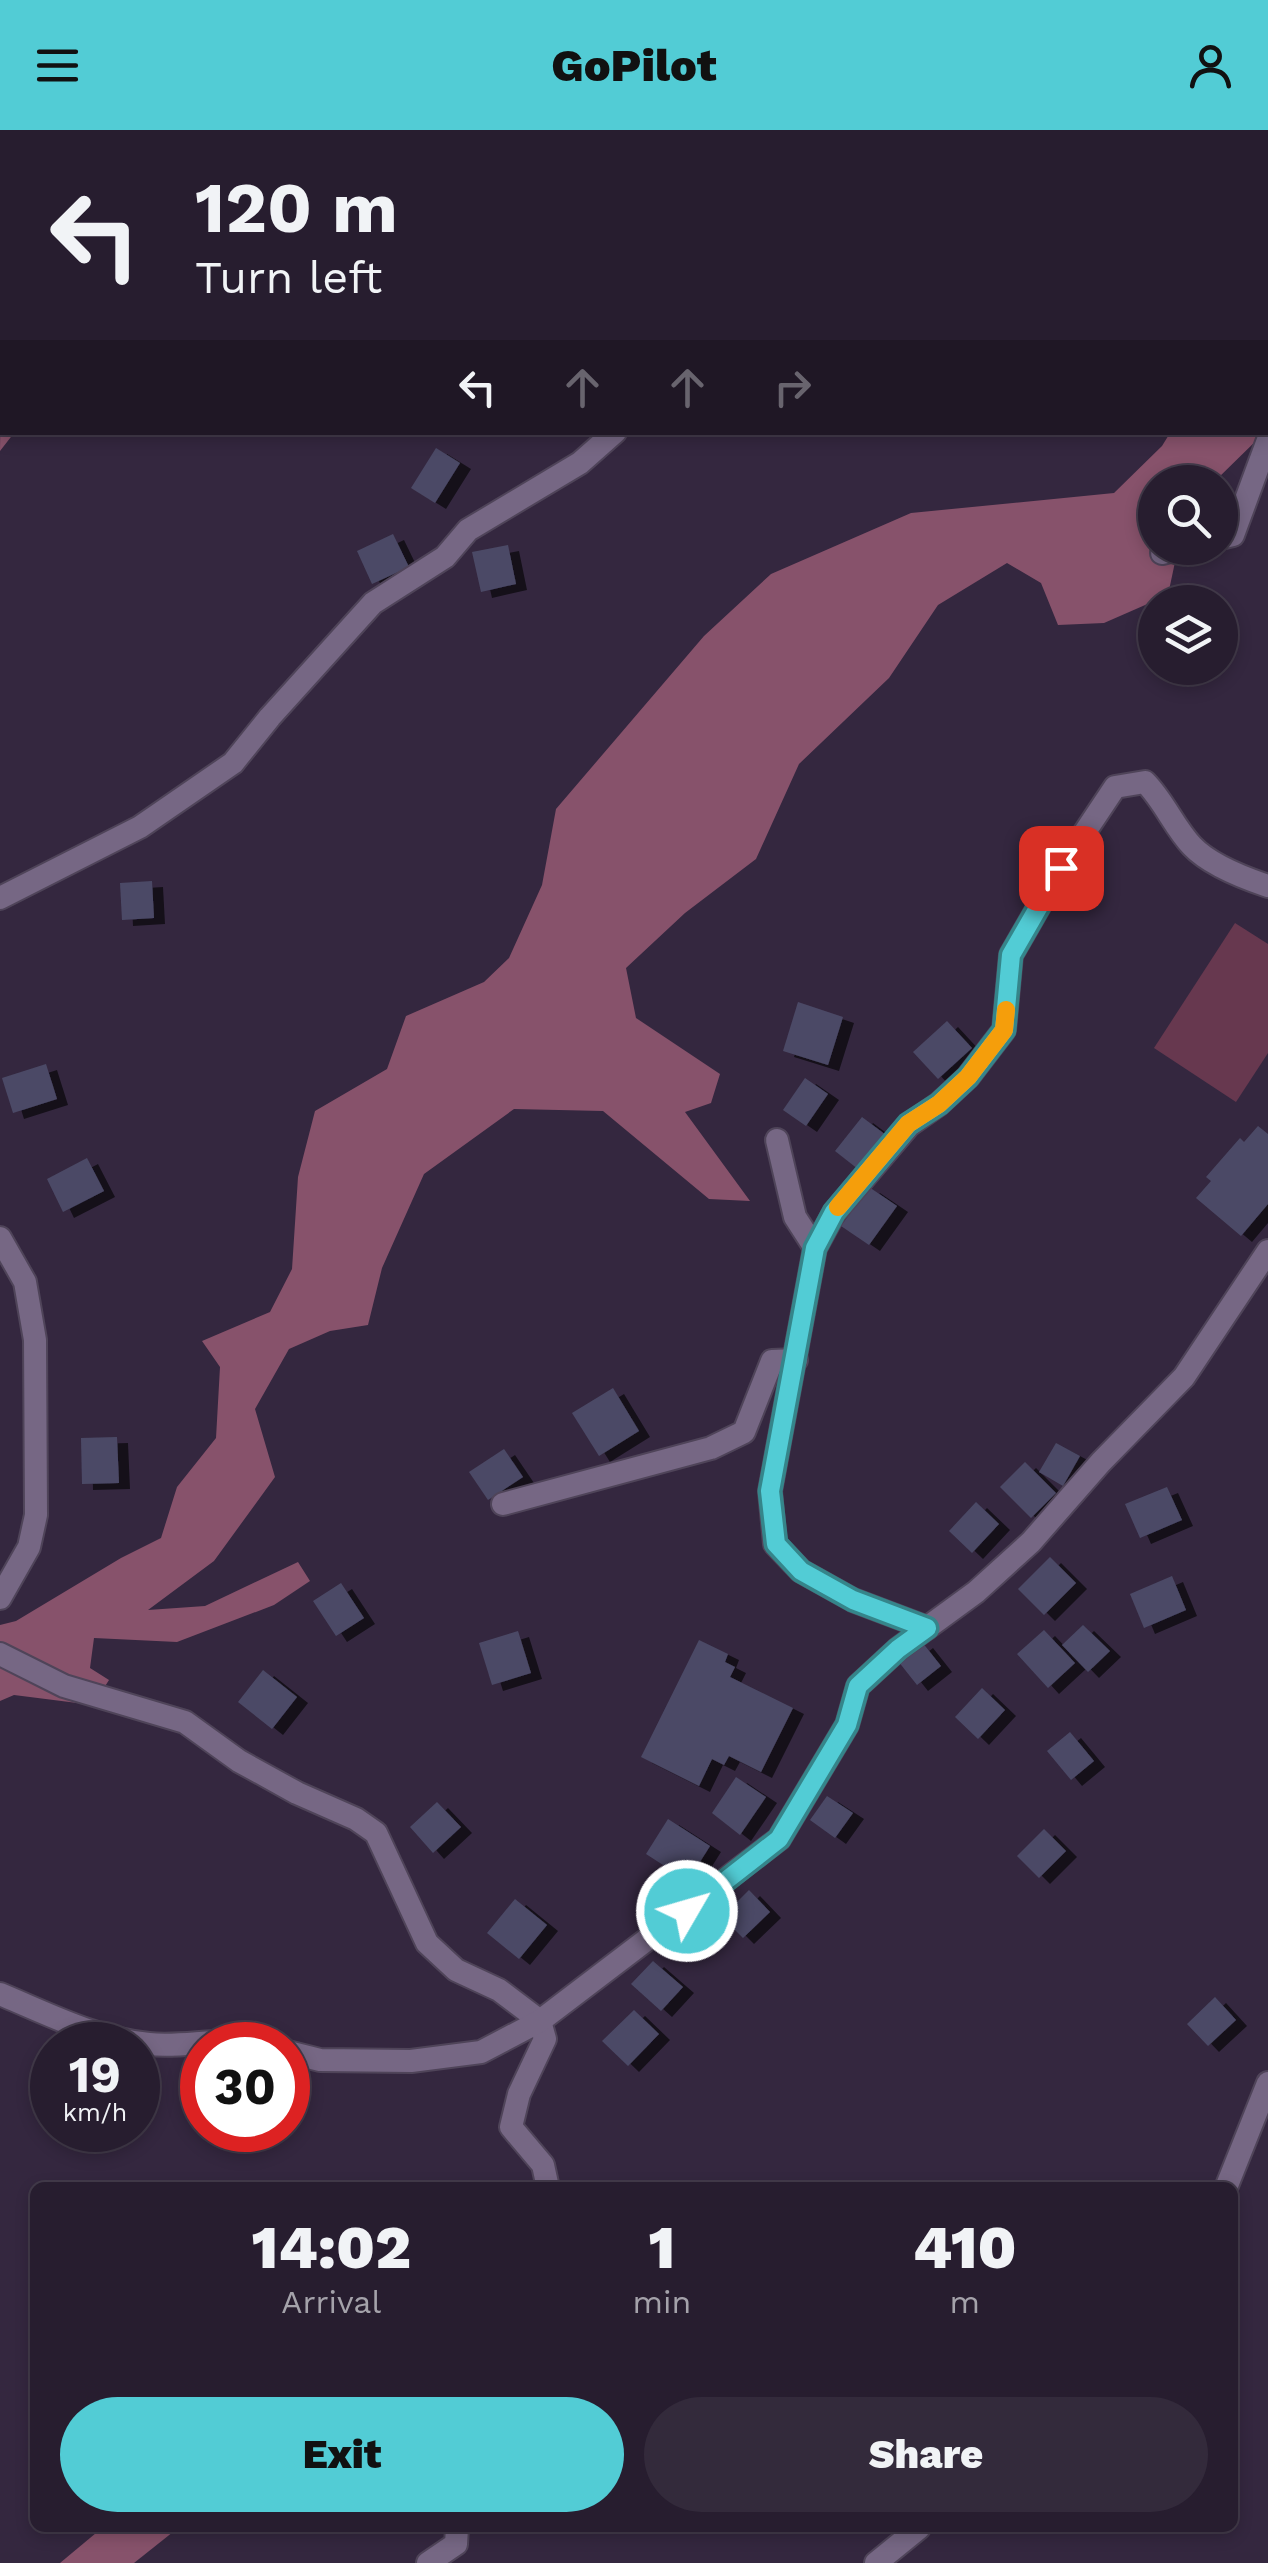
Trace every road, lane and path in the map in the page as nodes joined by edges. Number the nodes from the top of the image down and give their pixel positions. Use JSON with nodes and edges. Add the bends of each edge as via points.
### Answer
{"nodes":[{"id":1,"x":612,"y":435,"type":"edge"},
{"id":2,"x":1268,"y":440,"type":"edge"},
{"id":3,"x":1238,"y":521,"type":"edge"},
{"id":4,"x":1268,"y":886,"type":"edge"},
{"id":5,"x":0,"y":898,"type":"edge"},
{"id":6,"x":777,"y":1140,"type":"dead end"},
{"id":7,"x":0,"y":1238,"type":"edge"},
{"id":8,"x":815,"y":1248,"type":"junction"},
{"id":9,"x":1268,"y":1252,"type":"edge"},
{"id":10,"x":796,"y":1360,"type":"junction"},
{"id":11,"x":504,"y":1504,"type":"dead end"},
{"id":12,"x":0,"y":1598,"type":"edge"},
{"id":13,"x":927,"y":1628,"type":"junction"},
{"id":14,"x":0,"y":1654,"type":"edge"},
{"id":15,"x":0,"y":1994,"type":"edge"},
{"id":16,"x":540,"y":2021,"type":"junction"},
{"id":17,"x":180,"y":2043,"type":"edge"},
{"id":18,"x":310,"y":2058,"type":"edge"},
{"id":19,"x":1268,"y":2083,"type":"edge"},
{"id":20,"x":547,"y":2182,"type":"edge"},
{"id":21,"x":1228,"y":2182,"type":"edge"},
{"id":22,"x":457,"y":2532,"type":"edge"},
{"id":23,"x":914,"y":2532,"type":"edge"},
{"id":24,"x":428,"y":2563,"type":"edge"},
{"id":25,"x":876,"y":2563,"type":"edge"}],
"edges":[{"from":1,"to":5,"type":"street","via":[[373,603],[233,764],[140,827]]},
{"from":2,"to":3,"type":"street"},
{"from":4,"to":8,"type":"street","via":[[1192,846],[1145,782],[1115,787],[1011,955],[1004,1030],[968,1077],[908,1124],[834,1212]]},
{"from":6,"to":8,"type":"street","via":[[795,1216]]},
{"from":7,"to":12,"type":"street","via":[[25,1282],[35,1340],[36,1515],[28,1547]]},
{"from":8,"to":10,"type":"street"},
{"from":9,"to":13,"type":"street","via":[[1184,1377],[1031,1542]]},
{"from":10,"to":11,"type":"street","via":[[772,1361],[744,1432],[711,1448]]},
{"from":10,"to":13,"type":"street","via":[[770,1491],[776,1544],[801,1571]]},
{"from":13,"to":16,"type":"street","via":[[858,1686],[847,1725],[779,1839]]},
{"from":14,"to":16,"type":"street","via":[[64,1686],[186,1722],[239,1761],[356,1819],[376,1833],[427,1943],[456,1970],[499,1990]]},
{"from":15,"to":17,"type":"street","via":[[96,2035]]},
{"from":16,"to":18,"type":"street","via":[[482,2052],[411,2061]]},
{"from":16,"to":20,"type":"street","via":[[545,2039],[511,2127],[543,2165]]},
{"from":19,"to":21,"type":"street"},
{"from":22,"to":24,"type":"street","via":[[456,2544]]},
{"from":23,"to":25,"type":"street"}]}
